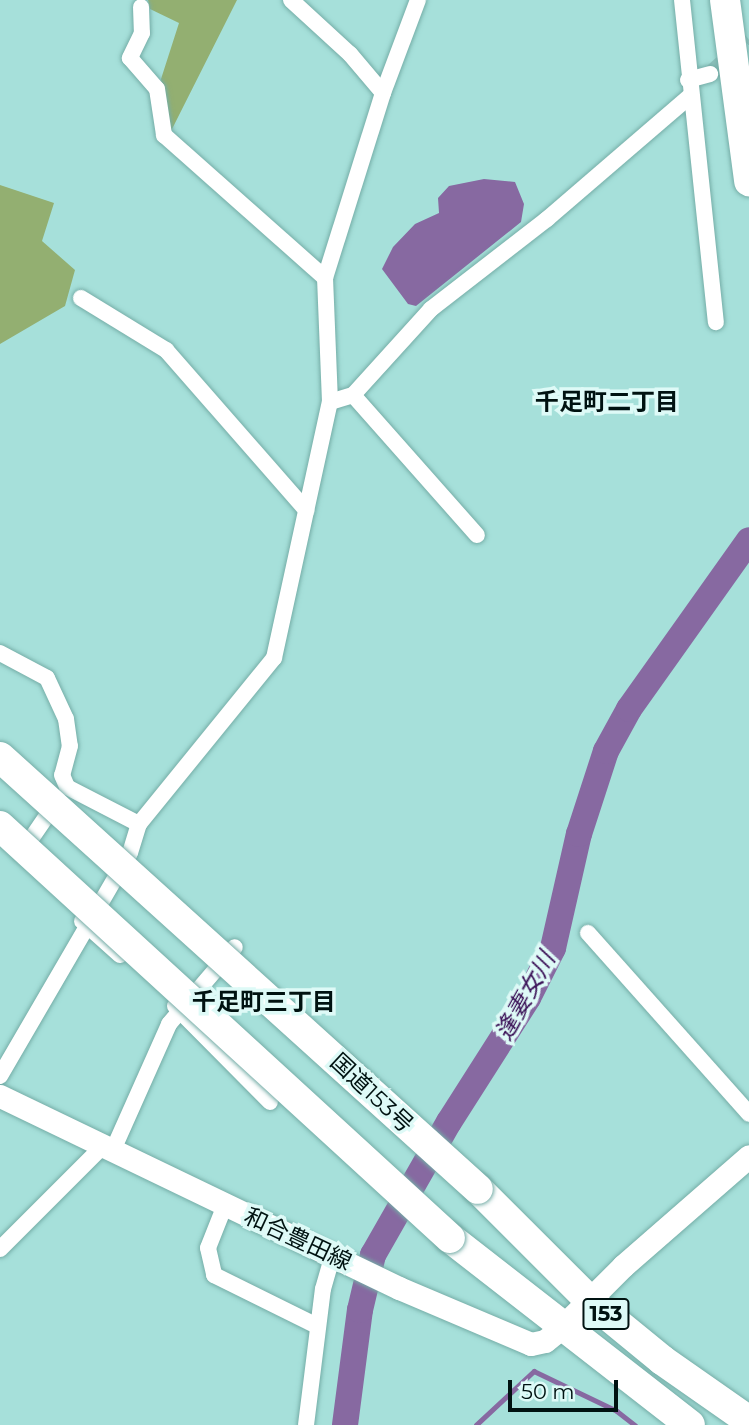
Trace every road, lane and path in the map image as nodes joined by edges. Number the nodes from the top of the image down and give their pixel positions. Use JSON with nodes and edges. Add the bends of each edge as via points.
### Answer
{"nodes":[{"id":1,"x":292,"y":0,"type":"edge"},
{"id":2,"x":418,"y":0,"type":"edge"},
{"id":3,"x":682,"y":0,"type":"edge"},
{"id":4,"x":725,"y":0,"type":"edge"},
{"id":5,"x":142,"y":7,"type":"dead end"},
{"id":6,"x":710,"y":74,"type":"tunnel mouth"},
{"id":7,"x":688,"y":80,"type":"junction"},
{"id":8,"x":383,"y":93,"type":"junction"},
{"id":9,"x":689,"y":97,"type":"junction"},
{"id":10,"x":749,"y":181,"type":"edge"},
{"id":11,"x":325,"y":278,"type":"junction"},
{"id":12,"x":81,"y":298,"type":"dead end"},
{"id":13,"x":716,"y":322,"type":"dead end"},
{"id":14,"x":353,"y":394,"type":"junction"},
{"id":15,"x":330,"y":402,"type":"junction"},
{"id":16,"x":306,"y":510,"type":"junction"},
{"id":17,"x":477,"y":535,"type":"dead end"},
{"id":18,"x":0,"y":653,"type":"edge"},
{"id":19,"x":0,"y":757,"type":"edge"},
{"id":20,"x":67,"y":787,"type":"junction"},
{"id":21,"x":139,"y":824,"type":"junction"},
{"id":22,"x":0,"y":826,"type":"edge"},
{"id":23,"x":0,"y":841,"type":"edge"},
{"id":24,"x":17,"y":860,"type":"junction"},
{"id":25,"x":87,"y":926,"type":"junction"},
{"id":26,"x":588,"y":933,"type":"dead end"},
{"id":27,"x":235,"y":947,"type":"dead end"},
{"id":28,"x":181,"y":1011,"type":"junction"},
{"id":29,"x":0,"y":1076,"type":"edge"},
{"id":30,"x":0,"y":1096,"type":"edge"},
{"id":31,"x":270,"y":1101,"type":"dead end"},
{"id":32,"x":749,"y":1114,"type":"edge"},
{"id":33,"x":108,"y":1148,"type":"junction"},
{"id":34,"x":749,"y":1156,"type":"edge"},
{"id":35,"x":225,"y":1205,"type":"junction"},
{"id":36,"x":0,"y":1249,"type":"edge"},
{"id":37,"x":336,"y":1257,"type":"junction"},
{"id":38,"x":590,"y":1301,"type":"junction"},
{"id":39,"x":317,"y":1326,"type":"junction"},
{"id":40,"x":561,"y":1328,"type":"junction"},
{"id":41,"x":749,"y":1421,"type":"edge"},
{"id":42,"x":306,"y":1425,"type":"edge"},
{"id":43,"x":690,"y":1425,"type":"edge"}],
"edges":[{"from":1,"to":8,"type":"street","via":[[350,54]]},
{"from":2,"to":8,"type":"street"},
{"from":3,"to":7,"type":"street"},
{"from":4,"to":10,"type":"highway"},
{"from":5,"to":11,"type":"street","via":[[142,33],[130,58],[157,89],[163,135]]},
{"from":6,"to":7,"type":"street"},
{"from":7,"to":9,"type":"street"},
{"from":8,"to":11,"type":"street"},
{"from":9,"to":13,"type":"street"},
{"from":9,"to":14,"type":"street","via":[[547,219],[431,309]]},
{"from":11,"to":15,"type":"street"},
{"from":12,"to":16,"type":"street","via":[[166,350]]},
{"from":14,"to":15,"type":"street"},
{"from":14,"to":17,"type":"street"},
{"from":15,"to":16,"type":"street"},
{"from":16,"to":21,"type":"street","via":[[274,658]]},
{"from":18,"to":20,"type":"street","via":[[47,678],[66,719],[70,746],[62,775]]},
{"from":19,"to":38,"type":"highway","name":"国道153号","number":"153","bridge":true,"via":[[478,1189]]},
{"from":20,"to":21,"type":"street"},
{"from":20,"to":24,"type":"street"},
{"from":21,"to":25,"type":"street","via":[[130,853]]},
{"from":22,"to":40,"type":"highway","number":"153","bridge":true,"via":[[450,1238]]},
{"from":23,"to":24,"type":"street"},
{"from":24,"to":25,"type":"street"},
{"from":25,"to":28,"type":"street"},
{"from":25,"to":29,"type":"street"},
{"from":26,"to":32,"type":"street"},
{"from":27,"to":28,"type":"street"},
{"from":28,"to":31,"type":"street"},
{"from":28,"to":33,"type":"street","via":[[170,1024]]},
{"from":30,"to":33,"type":"main road","name":"和合豊田線"},
{"from":33,"to":35,"type":"main road","name":"和合豊田線"},
{"from":33,"to":36,"type":"street"},
{"from":34,"to":38,"type":"main road","name":"和合豊田線","via":[[623,1266]]},
{"from":35,"to":37,"type":"main road","name":"和合豊田線"},
{"from":35,"to":39,"type":"street","via":[[208,1248],[214,1275]]},
{"from":37,"to":39,"type":"street"},
{"from":37,"to":40,"type":"main road","name":"和合豊田線","via":[[531,1344],[545,1341]]},
{"from":38,"to":40,"type":"main road","name":"和合豊田線"},
{"from":38,"to":41,"type":"highway","name":"国道153号","number":"153","via":[[662,1360]]},
{"from":39,"to":42,"type":"street"},
{"from":40,"to":43,"type":"highway","number":"153"}]}
